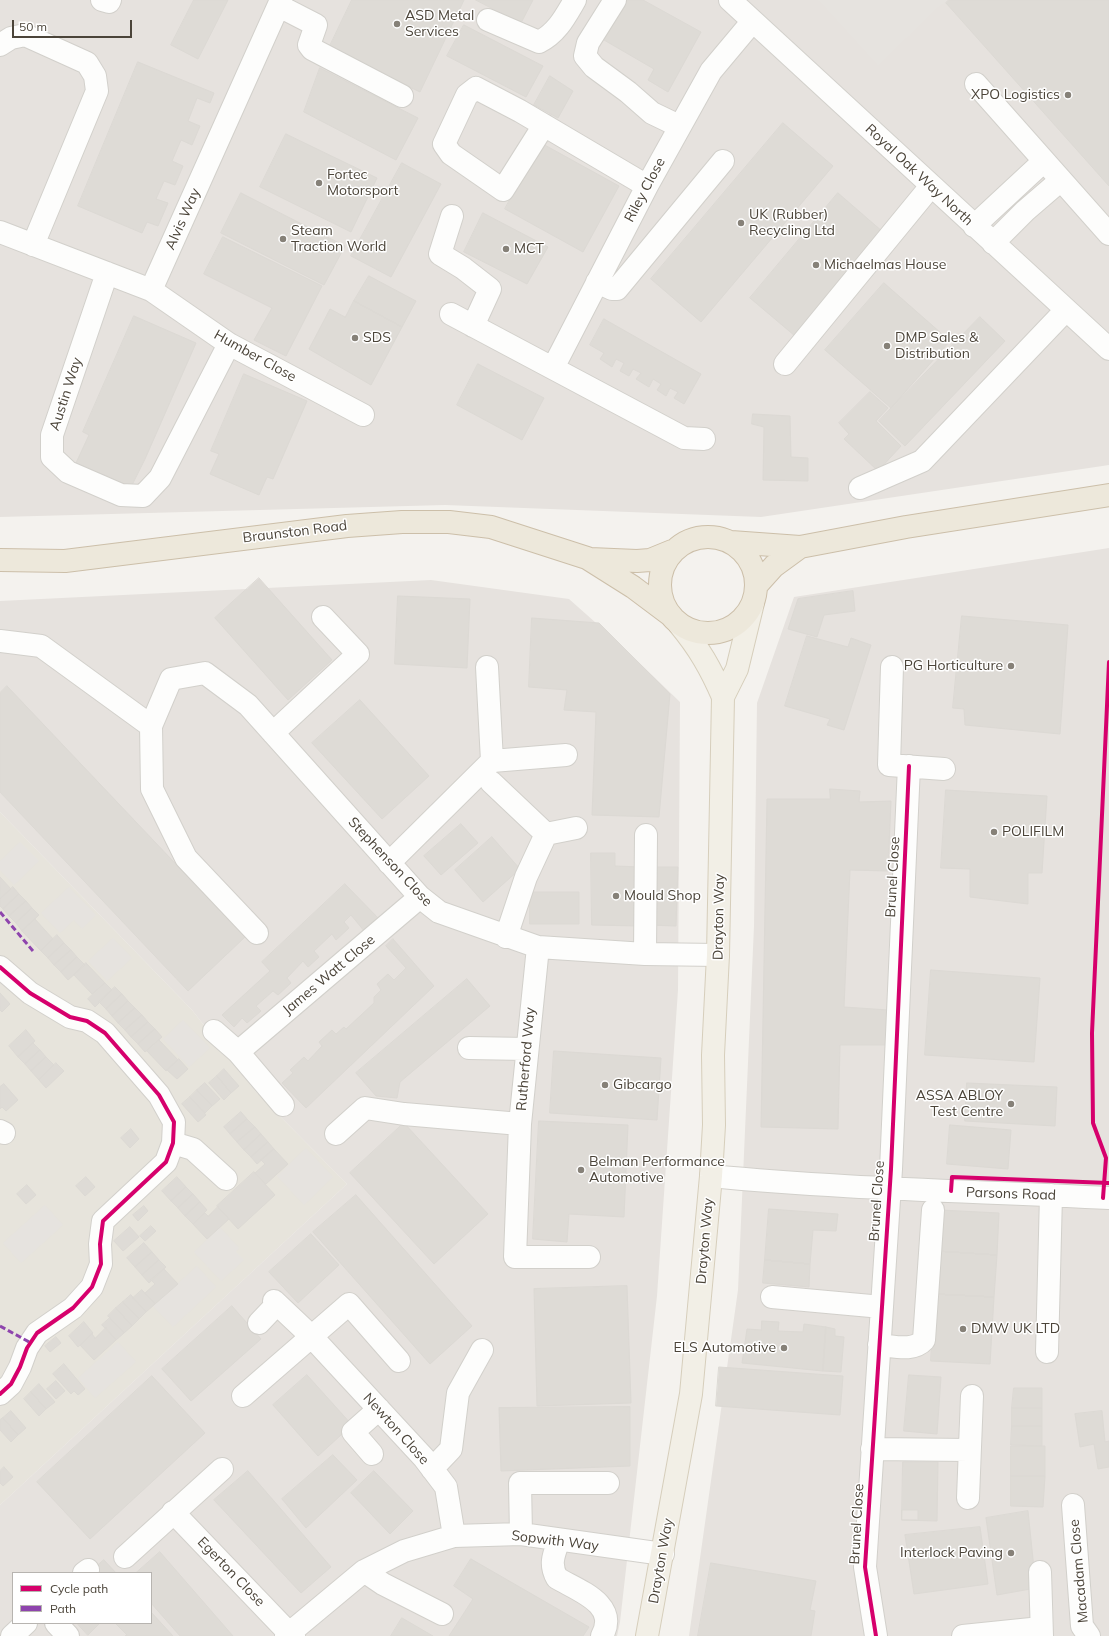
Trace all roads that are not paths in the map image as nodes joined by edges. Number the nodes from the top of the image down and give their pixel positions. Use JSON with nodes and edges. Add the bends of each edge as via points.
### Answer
{"nodes":[{"id":1,"x":102,"y":0,"type":"edge"},
{"id":2,"x":110,"y":0,"type":"edge"},
{"id":3,"x":575,"y":0,"type":"edge"},
{"id":4,"x":615,"y":0,"type":"edge"},
{"id":5,"x":730,"y":0,"type":"edge"},
{"id":6,"x":280,"y":3,"type":"edge"},
{"id":7,"x":488,"y":20,"type":"dead end"},
{"id":8,"x":752,"y":22,"type":"junction"},
{"id":9,"x":0,"y":46,"type":"edge"},
{"id":10,"x":976,"y":84,"type":"dead end"},
{"id":11,"x":402,"y":96,"type":"dead end"},
{"id":12,"x":544,"y":125,"type":"junction"},
{"id":13,"x":679,"y":126,"type":"junction"},
{"id":14,"x":723,"y":161,"type":"dead end"},
{"id":15,"x":1044,"y":161,"type":"junction"},
{"id":16,"x":1061,"y":180,"type":"junction"},
{"id":17,"x":647,"y":186,"type":"junction"},
{"id":18,"x":931,"y":186,"type":"junction"},
{"id":19,"x":452,"y":216,"type":"dead end"},
{"id":20,"x":974,"y":226,"type":"junction"},
{"id":21,"x":0,"y":232,"type":"edge"},
{"id":22,"x":1109,"y":234,"type":"edge"},
{"id":23,"x":993,"y":243,"type":"junction"},
{"id":24,"x":33,"y":245,"type":"junction"},
{"id":25,"x":107,"y":273,"type":"junction"},
{"id":26,"x":597,"y":282,"type":"junction"},
{"id":27,"x":150,"y":290,"type":"junction"},
{"id":28,"x":1066,"y":310,"type":"junction"},
{"id":29,"x":451,"y":314,"type":"dead end"},
{"id":30,"x":473,"y":326,"type":"junction"},
{"id":31,"x":229,"y":344,"type":"junction"},
{"id":32,"x":1109,"y":349,"type":"edge"},
{"id":33,"x":785,"y":364,"type":"dead end"},
{"id":34,"x":553,"y":368,"type":"junction"},
{"id":35,"x":363,"y":415,"type":"dead end"},
{"id":36,"x":704,"y":439,"type":"dead end"},
{"id":37,"x":860,"y":488,"type":"dead end"},
{"id":38,"x":1109,"y":495,"type":"edge"},
{"id":39,"x":731,"y":542,"type":"junction"},
{"id":40,"x":800,"y":547,"type":"junction"},
{"id":41,"x":672,"y":551,"type":"junction"},
{"id":42,"x":587,"y":558,"type":"junction"},
{"id":43,"x":0,"y":560,"type":"edge"},
{"id":44,"x":755,"y":594,"type":"junction"},
{"id":45,"x":323,"y":617,"type":"dead end"},
{"id":46,"x":674,"y":619,"type":"junction"},
{"id":47,"x":0,"y":641,"type":"edge"},
{"id":48,"x":487,"y":667,"type":"dead end"},
{"id":49,"x":892,"y":667,"type":"dead end"},
{"id":50,"x":723,"y":697,"type":"junction"},
{"id":51,"x":151,"y":726,"type":"junction"},
{"id":52,"x":273,"y":733,"type":"junction"},
{"id":53,"x":566,"y":755,"type":"dead end"},
{"id":54,"x":492,"y":761,"type":"junction"},
{"id":55,"x":899,"y":765,"type":"junction"},
{"id":56,"x":944,"y":769,"type":"dead end"},
{"id":57,"x":491,"y":782,"type":"dead end"},
{"id":58,"x":576,"y":828,"type":"dead end"},
{"id":59,"x":546,"y":834,"type":"junction"},
{"id":60,"x":646,"y":835,"type":"dead end"},
{"id":61,"x":389,"y":863,"type":"junction"},
{"id":62,"x":420,"y":897,"type":"junction"},
{"id":63,"x":257,"y":934,"type":"dead end"},
{"id":64,"x":506,"y":937,"type":"junction"},
{"id":65,"x":538,"y":947,"type":"junction"},
{"id":66,"x":645,"y":954,"type":"junction"},
{"id":67,"x":718,"y":955,"type":"junction"},
{"id":68,"x":0,"y":966,"type":"edge"},
{"id":69,"x":214,"y":1031,"type":"dead end"},
{"id":70,"x":468,"y":1048,"type":"dead end"},
{"id":71,"x":527,"y":1049,"type":"junction"},
{"id":72,"x":238,"y":1052,"type":"junction"},
{"id":73,"x":283,"y":1105,"type":"dead end"},
{"id":74,"x":520,"y":1124,"type":"junction"},
{"id":75,"x":336,"y":1134,"type":"dead end"},
{"id":76,"x":173,"y":1143,"type":"junction"},
{"id":77,"x":711,"y":1176,"type":"junction"},
{"id":78,"x":226,"y":1179,"type":"dead end"},
{"id":79,"x":889,"y":1188,"type":"junction"},
{"id":80,"x":1051,"y":1195,"type":"junction"},
{"id":81,"x":1109,"y":1198,"type":"edge"},
{"id":82,"x":933,"y":1210,"type":"dead end"},
{"id":83,"x":589,"y":1257,"type":"dead end"},
{"id":84,"x":772,"y":1297,"type":"dead end"},
{"id":85,"x":882,"y":1307,"type":"junction"},
{"id":86,"x":259,"y":1323,"type":"dead end"},
{"id":87,"x":310,"y":1336,"type":"junction"},
{"id":88,"x":879,"y":1345,"type":"junction"},
{"id":89,"x":482,"y":1350,"type":"dead end"},
{"id":90,"x":1047,"y":1352,"type":"dead end"},
{"id":91,"x":399,"y":1360,"type":"dead end"},
{"id":92,"x":0,"y":1394,"type":"edge"},
{"id":93,"x":243,"y":1396,"type":"dead end"},
{"id":94,"x":972,"y":1396,"type":"dead end"},
{"id":95,"x":379,"y":1409,"type":"junction"},
{"id":96,"x":872,"y":1449,"type":"junction"},
{"id":97,"x":968,"y":1450,"type":"junction"},
{"id":98,"x":372,"y":1454,"type":"dead end"},
{"id":99,"x":222,"y":1469,"type":"dead end"},
{"id":100,"x":432,"y":1469,"type":"junction"},
{"id":101,"x":608,"y":1482,"type":"dead end"},
{"id":102,"x":968,"y":1498,"type":"dead end"},
{"id":103,"x":1073,"y":1505,"type":"dead end"},
{"id":104,"x":173,"y":1512,"type":"junction"},
{"id":105,"x":521,"y":1534,"type":"junction"},
{"id":106,"x":454,"y":1536,"type":"junction"},
{"id":107,"x":559,"y":1540,"type":"junction"},
{"id":108,"x":663,"y":1554,"type":"junction"},
{"id":109,"x":125,"y":1557,"type":"dead end"},
{"id":110,"x":364,"y":1571,"type":"junction"},
{"id":111,"x":1040,"y":1572,"type":"dead end"},
{"id":112,"x":442,"y":1614,"type":"dead end"},
{"id":113,"x":25,"y":1624,"type":"edge"},
{"id":114,"x":57,"y":1624,"type":"edge"},
{"id":115,"x":1042,"y":1632,"type":"edge"},
{"id":116,"x":290,"y":1635,"type":"edge"},
{"id":117,"x":12,"y":1636,"type":"edge"},
{"id":118,"x":68,"y":1636,"type":"edge"},
{"id":119,"x":602,"y":1636,"type":"edge"},
{"id":120,"x":647,"y":1636,"type":"edge"},
{"id":121,"x":876,"y":1636,"type":"edge"},
{"id":122,"x":963,"y":1636,"type":"edge"},
{"id":123,"x":1089,"y":1636,"type":"edge"}],
"edges":[{"from":1,"to":2,"type":"street"},
{"from":3,"to":7,"type":"street","via":[[559,26],[550,36],[539,42]]},
{"from":4,"to":13,"type":"street","via":[[588,44],[585,56],[594,67],[652,113]]},
{"from":5,"to":8,"type":"street","name":"Royal Oak Way North"},
{"from":6,"to":11,"type":"street","via":[[316,25],[309,45],[312,49]]},
{"from":6,"to":27,"type":"street","name":"Alvis Way"},
{"from":8,"to":13,"type":"street","name":"Riley Close","via":[[711,71]]},
{"from":8,"to":18,"type":"street","name":"Royal Oak Way North"},
{"from":9,"to":24,"type":"street","via":[[11,38],[24,35],[88,63],[95,76],[97,92]]},
{"from":10,"to":15,"type":"street"},
{"from":12,"to":12,"type":"street","via":[[476,88],[467,95],[444,144],[451,154],[503,190]]},
{"from":12,"to":17,"type":"street"},
{"from":13,"to":17,"type":"street","name":"Riley Close"},
{"from":14,"to":26,"type":"street","via":[[617,289]]},
{"from":15,"to":16,"type":"street"},
{"from":15,"to":20,"type":"street"},
{"from":16,"to":22,"type":"street"},
{"from":16,"to":23,"type":"street"},
{"from":17,"to":26,"type":"street","name":"Riley Close"},
{"from":18,"to":20,"type":"street","name":"Royal Oak Way North"},
{"from":18,"to":33,"type":"street"},
{"from":19,"to":30,"type":"street","via":[[440,254],[490,289]]},
{"from":20,"to":23,"type":"street","name":"Royal Oak Way North"},
{"from":21,"to":24,"type":"street"},
{"from":23,"to":28,"type":"street","name":"Royal Oak Way North"},
{"from":24,"to":25,"type":"street"},
{"from":25,"to":27,"type":"street"},
{"from":25,"to":31,"type":"street","name":"Austin Way","via":[[52,434],[52,457],[68,472],[121,495],[143,496],[160,478]]},
{"from":26,"to":34,"type":"street","name":"Riley Close"},
{"from":27,"to":31,"type":"street","name":"Humber Close"},
{"from":28,"to":32,"type":"street","name":"Royal Oak Way North"},
{"from":28,"to":37,"type":"street","via":[[922,461]]},
{"from":29,"to":30,"type":"street"},
{"from":30,"to":34,"type":"street"},
{"from":31,"to":35,"type":"street","name":"Humber Close"},
{"from":34,"to":36,"type":"street","via":[[684,438]]},
{"from":38,"to":40,"type":"highway","via":[[906,527]]},
{"from":39,"to":40,"type":"highway"},
{"from":39,"to":41,"type":"highway","via":[[716,537],[700,536],[685,541]]},
{"from":39,"to":44,"type":"highway","via":[[750,560],[755,573]]},
{"from":40,"to":44,"type":"highway","via":[[774,566]]},
{"from":41,"to":42,"type":"highway","name":"Braunston Road","via":[[650,560]]},
{"from":41,"to":46,"type":"highway","via":[[664,562],[659,582],[662,602]]},
{"from":42,"to":43,"type":"highway","name":"Braunston Road","via":[[491,528],[449,522],[402,522],[347,526],[65,561]]},
{"from":42,"to":46,"type":"highway","name":"Braunston Road","via":[[633,587]]},
{"from":44,"to":46,"type":"highway","via":[[746,615],[735,625],[721,631],[692,631]]},
{"from":44,"to":50,"type":"main road","name":"Drayton Way","via":[[737,669]]},
{"from":45,"to":52,"type":"street","via":[[358,654]]},
{"from":46,"to":50,"type":"main road","name":"Drayton Way","via":[[697,645]]},
{"from":47,"to":51,"type":"street","via":[[41,646]]},
{"from":48,"to":54,"type":"street"},
{"from":49,"to":55,"type":"street","name":"Brunel Close"},
{"from":50,"to":67,"type":"main road","name":"Drayton Way"},
{"from":51,"to":52,"type":"street","name":"Stephenson Close","via":[[172,679],[205,673],[248,705]]},
{"from":51,"to":63,"type":"street","via":[[152,789],[186,858]]},
{"from":52,"to":61,"type":"street","name":"Stephenson Close"},
{"from":53,"to":54,"type":"street"},
{"from":54,"to":61,"type":"street"},
{"from":55,"to":56,"type":"street"},
{"from":55,"to":79,"type":"street","name":"Brunel Close"},
{"from":57,"to":59,"type":"street"},
{"from":58,"to":59,"type":"street"},
{"from":59,"to":64,"type":"street","via":[[526,877]]},
{"from":60,"to":66,"type":"street"},
{"from":61,"to":62,"type":"street","name":"Stephenson Close"},
{"from":62,"to":64,"type":"street","name":"Stephenson Close","via":[[439,912]]},
{"from":62,"to":72,"type":"street","name":"James Watt Close"},
{"from":64,"to":65,"type":"street","name":"Stephenson Close"},
{"from":65,"to":66,"type":"street","name":"Stephenson Close"},
{"from":65,"to":71,"type":"street","name":"Rutherford Way"},
{"from":66,"to":67,"type":"street","name":"Stephenson Close"},
{"from":67,"to":77,"type":"main road","name":"Drayton Way"},
{"from":68,"to":76,"type":"street","via":[[30,993],[70,1017],[87,1021],[104,1033],[159,1095],[174,1122]]},
{"from":69,"to":72,"type":"street"},
{"from":70,"to":71,"type":"street"},
{"from":71,"to":74,"type":"street","name":"Rutherford Way"},
{"from":72,"to":73,"type":"street"},
{"from":74,"to":75,"type":"street","via":[[365,1108]]},
{"from":74,"to":83,"type":"street","name":"Rutherford Way","via":[[515,1257]]},
{"from":76,"to":78,"type":"street","via":[[193,1148]]},
{"from":76,"to":92,"type":"street","via":[[166,1162],[103,1221],[101,1264],[92,1287],[73,1308],[37,1333],[27,1348],[11,1384]]},
{"from":77,"to":79,"type":"street","name":"Brunel Close","via":[[770,1182]]},
{"from":77,"to":108,"type":"main road","name":"Drayton Way","via":[[690,1394]]},
{"from":79,"to":80,"type":"street","name":"Parsons Road"},
{"from":79,"to":85,"type":"street","name":"Brunel Close"},
{"from":80,"to":81,"type":"street","name":"Parsons Road"},
{"from":80,"to":90,"type":"street"},
{"from":82,"to":88,"type":"street","via":[[924,1340],[913,1348]]},
{"from":84,"to":85,"type":"street"},
{"from":85,"to":88,"type":"street","name":"Brunel Close"},
{"from":86,"to":87,"type":"street","name":"Newton Close","via":[[275,1303]]},
{"from":87,"to":91,"type":"street","via":[[349,1304]]},
{"from":87,"to":93,"type":"street"},
{"from":87,"to":95,"type":"street","name":"Newton Close"},
{"from":88,"to":96,"type":"street","name":"Brunel Close"},
{"from":89,"to":100,"type":"street","via":[[458,1393],[451,1449]]},
{"from":94,"to":97,"type":"street"},
{"from":95,"to":98,"type":"street","via":[[353,1432]]},
{"from":95,"to":100,"type":"street","name":"Newton Close"},
{"from":96,"to":97,"type":"street"},
{"from":96,"to":121,"type":"street","name":"Brunel Close","via":[[865,1567]]},
{"from":97,"to":102,"type":"street"},
{"from":99,"to":104,"type":"street"},
{"from":100,"to":106,"type":"street","name":"Newton Close","via":[[446,1487]]},
{"from":101,"to":105,"type":"street","via":[[520,1483]]},
{"from":103,"to":123,"type":"street","name":"Macadam Close","via":[[1082,1626]]},
{"from":104,"to":109,"type":"street"},
{"from":104,"to":116,"type":"street","name":"Egerton Close"},
{"from":105,"to":106,"type":"street","name":"Sopwith Way"},
{"from":105,"to":107,"type":"street","name":"Sopwith Way"},
{"from":106,"to":110,"type":"street","name":"Sopwith Way","via":[[404,1551]]},
{"from":107,"to":108,"type":"street","name":"Sopwith Way"},
{"from":107,"to":119,"type":"street","via":[[551,1564],[554,1572],[557,1578],[599,1603],[606,1614],[607,1628]]},
{"from":108,"to":120,"type":"main road","name":"Drayton Way"},
{"from":110,"to":112,"type":"street","via":[[383,1584]]},
{"from":110,"to":116,"type":"street","name":"Sopwith Way"},
{"from":111,"to":115,"type":"street"},
{"from":113,"to":117,"type":"street"},
{"from":114,"to":118,"type":"street"},
{"from":115,"to":122,"type":"street"}]}
